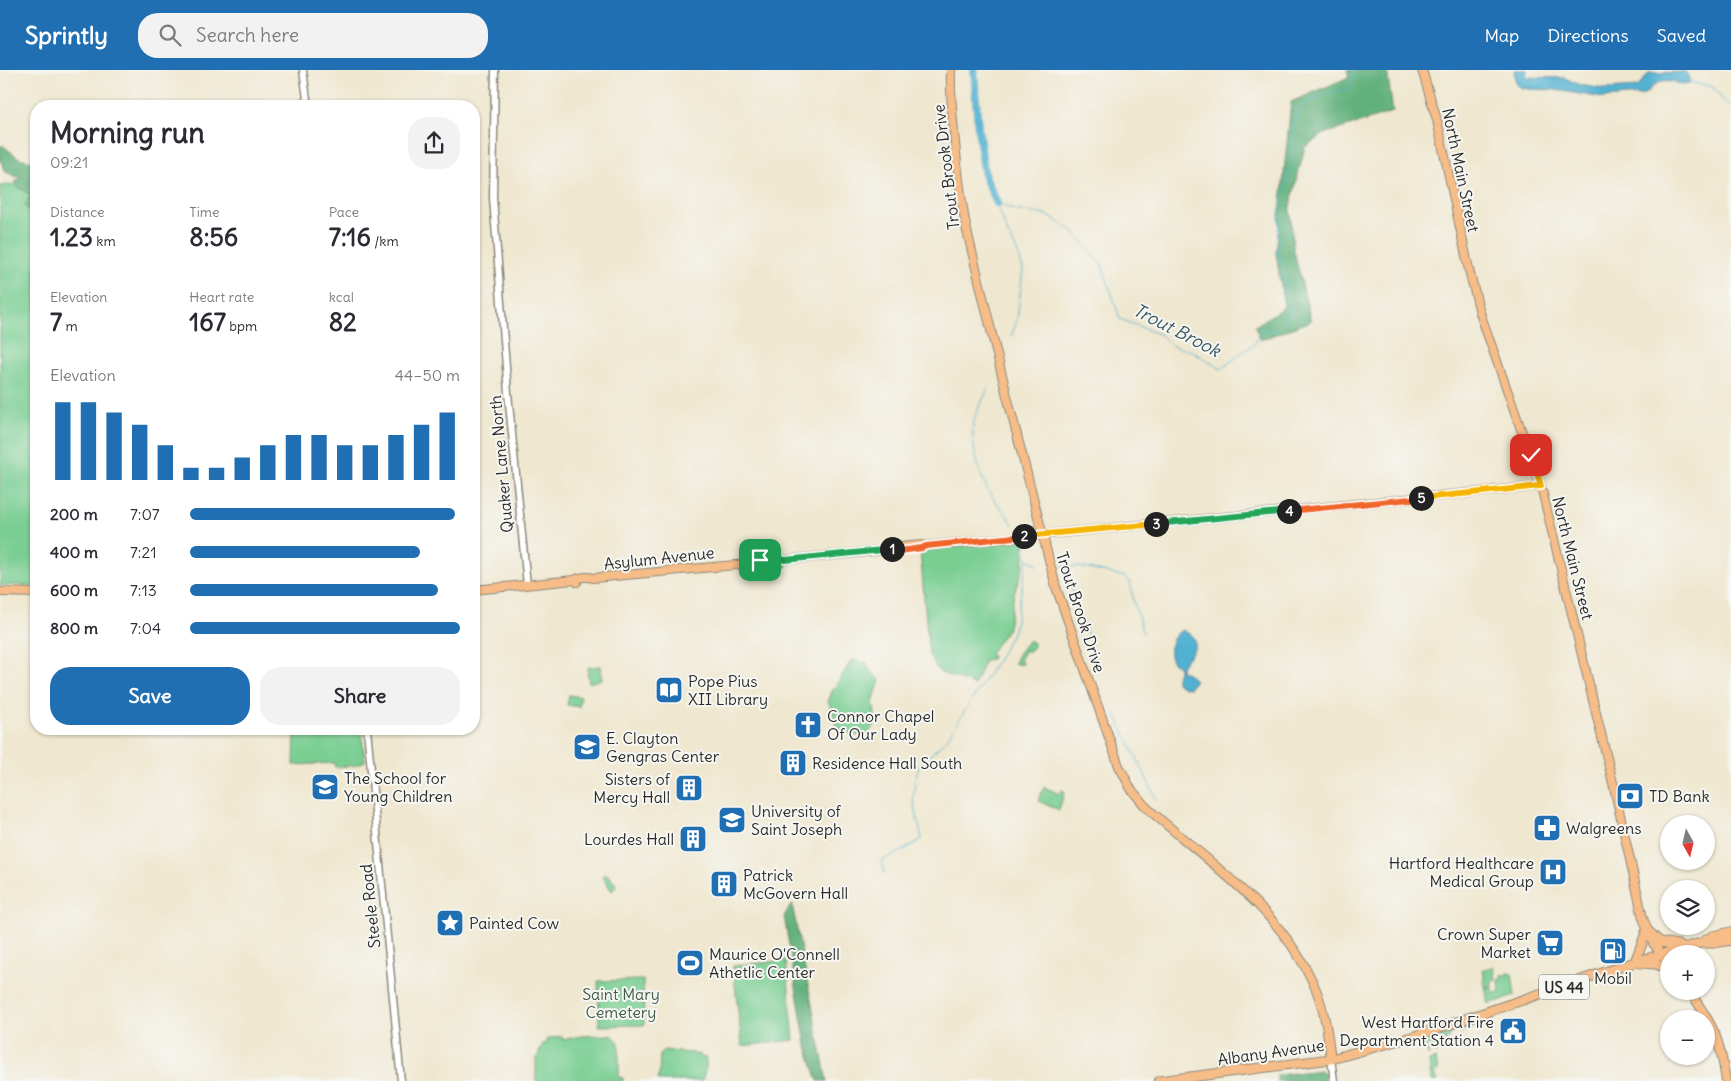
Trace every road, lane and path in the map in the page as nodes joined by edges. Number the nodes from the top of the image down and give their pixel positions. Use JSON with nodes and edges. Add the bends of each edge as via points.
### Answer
{"nodes":[{"id":1,"x":303,"y":70,"type":"edge"},
{"id":2,"x":495,"y":70,"type":"edge"},
{"id":3,"x":951,"y":70,"type":"edge"},
{"id":4,"x":1422,"y":70,"type":"edge"},
{"id":5,"x":307,"y":100,"type":"edge"},
{"id":6,"x":1541,"y":486,"type":"junction"},
{"id":7,"x":1042,"y":534,"type":"junction"},
{"id":8,"x":527,"y":585,"type":"junction"},
{"id":9,"x":0,"y":588,"type":"edge"},
{"id":10,"x":30,"y":589,"type":"edge"},
{"id":11,"x":480,"y":589,"type":"edge"},
{"id":12,"x":0,"y":592,"type":"edge"},
{"id":13,"x":30,"y":593,"type":"edge"},
{"id":14,"x":368,"y":735,"type":"edge"},
{"id":15,"x":1647,"y":930,"type":"junction"},
{"id":16,"x":1731,"y":932,"type":"edge"},
{"id":17,"x":1731,"y":940,"type":"edge"},
{"id":18,"x":1701,"y":943,"type":"junction"},
{"id":19,"x":1678,"y":945,"type":"edge"},
{"id":20,"x":1696,"y":945,"type":"edge"},
{"id":21,"x":1660,"y":955,"type":"joint"},
{"id":22,"x":1635,"y":962,"type":"junction"},
{"id":23,"x":1660,"y":966,"type":"edge"},
{"id":24,"x":1695,"y":1000,"type":"edge"},
{"id":25,"x":1331,"y":1059,"type":"junction"},
{"id":26,"x":401,"y":1081,"type":"edge"},
{"id":27,"x":1159,"y":1081,"type":"edge"},
{"id":28,"x":1334,"y":1081,"type":"edge"},
{"id":29,"x":1726,"y":1081,"type":"edge"}],
"edges":[{"from":1,"to":5,"type":"street"},
{"from":2,"to":8,"type":"street","name":"Quaker Lane North","via":[[493,198]]},
{"from":3,"to":7,"type":"main road","name":"Trout Brook Drive","via":[[961,205]]},
{"from":4,"to":6,"type":"main road","name":"North Main Street","via":[[1437,120],[1481,316]]},
{"from":6,"to":7,"type":"main road","name":"Asylum Avenue"},
{"from":6,"to":15,"type":"main road","name":"North Main Street"},
{"from":7,"to":8,"type":"main road","name":"Asylum Avenue","via":[[900,551]]},
{"from":7,"to":25,"type":"main road","name":"Trout Brook Drive","via":[[1056,587],[1118,766],[1145,806],[1252,898],[1281,930],[1318,994]]},
{"from":8,"to":11,"type":"main road","name":"Asylum Avenue"},
{"from":9,"to":10,"type":"main road"},
{"from":12,"to":13,"type":"main road"},
{"from":14,"to":26,"type":"street","name":"Steele Road"},
{"from":15,"to":19,"type":"highway","via":[[1660,942]]},
{"from":15,"to":21,"type":"main road","name":"North Main Street"},
{"from":15,"to":22,"type":"highway"},
{"from":16,"to":18,"type":"highway","name":"Albany Avenue","number":"US 44"},
{"from":17,"to":18,"type":"highway","name":"Albany Avenue","number":"US 44"},
{"from":18,"to":20,"type":"highway","name":"Albany Avenue","number":"US 44"},
{"from":21,"to":22,"type":"highway","name":"Albany Avenue","number":"US 44"},
{"from":22,"to":23,"type":"highway"},
{"from":22,"to":25,"type":"highway","name":"Albany Avenue","number":"US 44","via":[[1415,1036]]},
{"from":24,"to":29,"type":"main road","via":[[1716,1035]]},
{"from":25,"to":27,"type":"highway","name":"Albany Avenue","number":"US 44"},
{"from":25,"to":28,"type":"street"}]}
